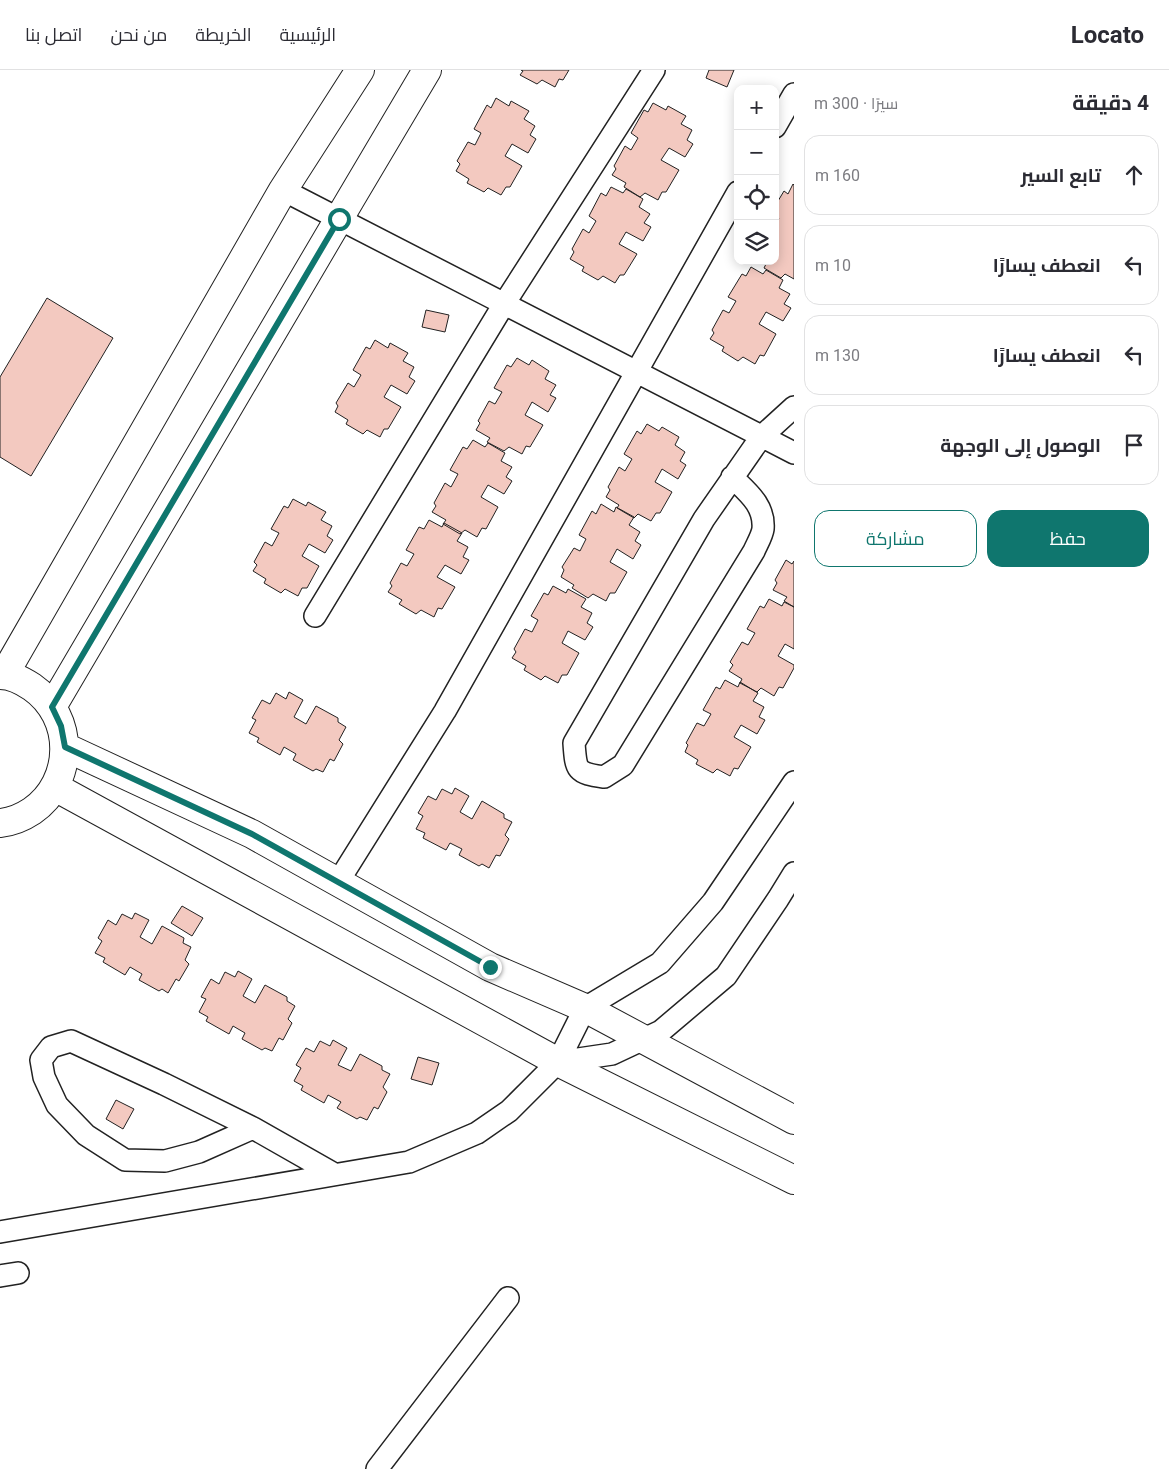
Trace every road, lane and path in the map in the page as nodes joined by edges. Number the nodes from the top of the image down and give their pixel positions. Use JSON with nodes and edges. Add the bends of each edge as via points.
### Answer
{"nodes":[{"id":1,"x":360,"y":70,"type":"edge"},
{"id":2,"x":427,"y":70,"type":"edge"},
{"id":3,"x":654,"y":70,"type":"edge"},
{"id":4,"x":794,"y":94,"type":"edge"},
{"id":5,"x":779,"y":120,"type":"edge"},
{"id":6,"x":283,"y":190,"type":"junction"},
{"id":7,"x":734,"y":199,"type":"edge"},
{"id":8,"x":339,"y":219,"type":"junction"},
{"id":9,"x":504,"y":304,"type":"junction"},
{"id":10,"x":635,"y":372,"type":"junction"},
{"id":11,"x":794,"y":407,"type":"edge"},
{"id":12,"x":761,"y":437,"type":"junction"},
{"id":13,"x":794,"y":453,"type":"edge"},
{"id":14,"x":732,"y":477,"type":"junction"},
{"id":15,"x":315,"y":616,"type":"dead end"},
{"id":16,"x":2,"y":675,"type":"edge"},
{"id":17,"x":52,"y":707,"type":"junction"},
{"id":18,"x":65,"y":747,"type":"junction"},
{"id":19,"x":794,"y":782,"type":"edge"},
{"id":20,"x":55,"y":787,"type":"junction"},
{"id":21,"x":0,"y":823,"type":"edge"},
{"id":22,"x":794,"y":873,"type":"edge"},
{"id":23,"x":338,"y":882,"type":"junction"},
{"id":24,"x":585,"y":1008,"type":"junction"},
{"id":25,"x":643,"y":1040,"type":"junction"},
{"id":26,"x":558,"y":1062,"type":"junction"},
{"id":27,"x":794,"y":1120,"type":"edge"},
{"id":28,"x":252,"y":1128,"type":"junction"},
{"id":29,"x":334,"y":1174,"type":"junction"},
{"id":30,"x":794,"y":1180,"type":"edge"},
{"id":31,"x":0,"y":1232,"type":"edge"},
{"id":32,"x":508,"y":1298,"type":"dead end"},
{"id":33,"x":381,"y":1468,"type":"edge"}],
"edges":[{"from":1,"to":6,"type":"street"},
{"from":2,"to":8,"type":"street"},
{"from":3,"to":9,"type":"street"},
{"from":4,"to":5,"type":"street"},
{"from":6,"to":8,"type":"street"},
{"from":6,"to":16,"type":"street"},
{"from":7,"to":10,"type":"street"},
{"from":8,"to":9,"type":"street"},
{"from":8,"to":17,"type":"street"},
{"from":9,"to":10,"type":"street"},
{"from":9,"to":15,"type":"street"},
{"from":10,"to":12,"type":"street"},
{"from":10,"to":23,"type":"street","via":[[445,710]]},
{"from":11,"to":12,"type":"street"},
{"from":12,"to":13,"type":"street"},
{"from":12,"to":14,"type":"street"},
{"from":14,"to":14,"type":"street","via":[[761,510],[763,530],[754,551],[623,765],[604,777],[585,774],[575,764],[574,743],[704,519]]},
{"from":16,"to":17,"type":"street","via":[[23,681]]},
{"from":17,"to":18,"type":"street","via":[[61,726]]},
{"from":18,"to":20,"type":"street","via":[[63,768]]},
{"from":18,"to":23,"type":"street","via":[[252,834]]},
{"from":19,"to":24,"type":"street","via":[[713,902],[660,963]]},
{"from":20,"to":21,"type":"street","via":[[40,805],[24,816]]},
{"from":20,"to":26,"type":"street"},
{"from":22,"to":25,"type":"street","via":[[726,976],[661,1031]]},
{"from":23,"to":24,"type":"street","via":[[490,967]]},
{"from":24,"to":25,"type":"street"},
{"from":24,"to":26,"type":"street"},
{"from":25,"to":26,"type":"street","via":[[612,1054]]},
{"from":25,"to":27,"type":"street"},
{"from":26,"to":29,"type":"street","via":[[509,1110],[477,1133],[409,1162]]},
{"from":26,"to":30,"type":"street"},
{"from":28,"to":28,"type":"street","via":[[199,1152],[165,1162],[125,1160],[86,1134],[57,1105],[44,1077],[41,1060],[51,1047],[70,1041]]},
{"from":28,"to":29,"type":"street"},
{"from":29,"to":31,"type":"street"},
{"from":32,"to":33,"type":"street"}]}
